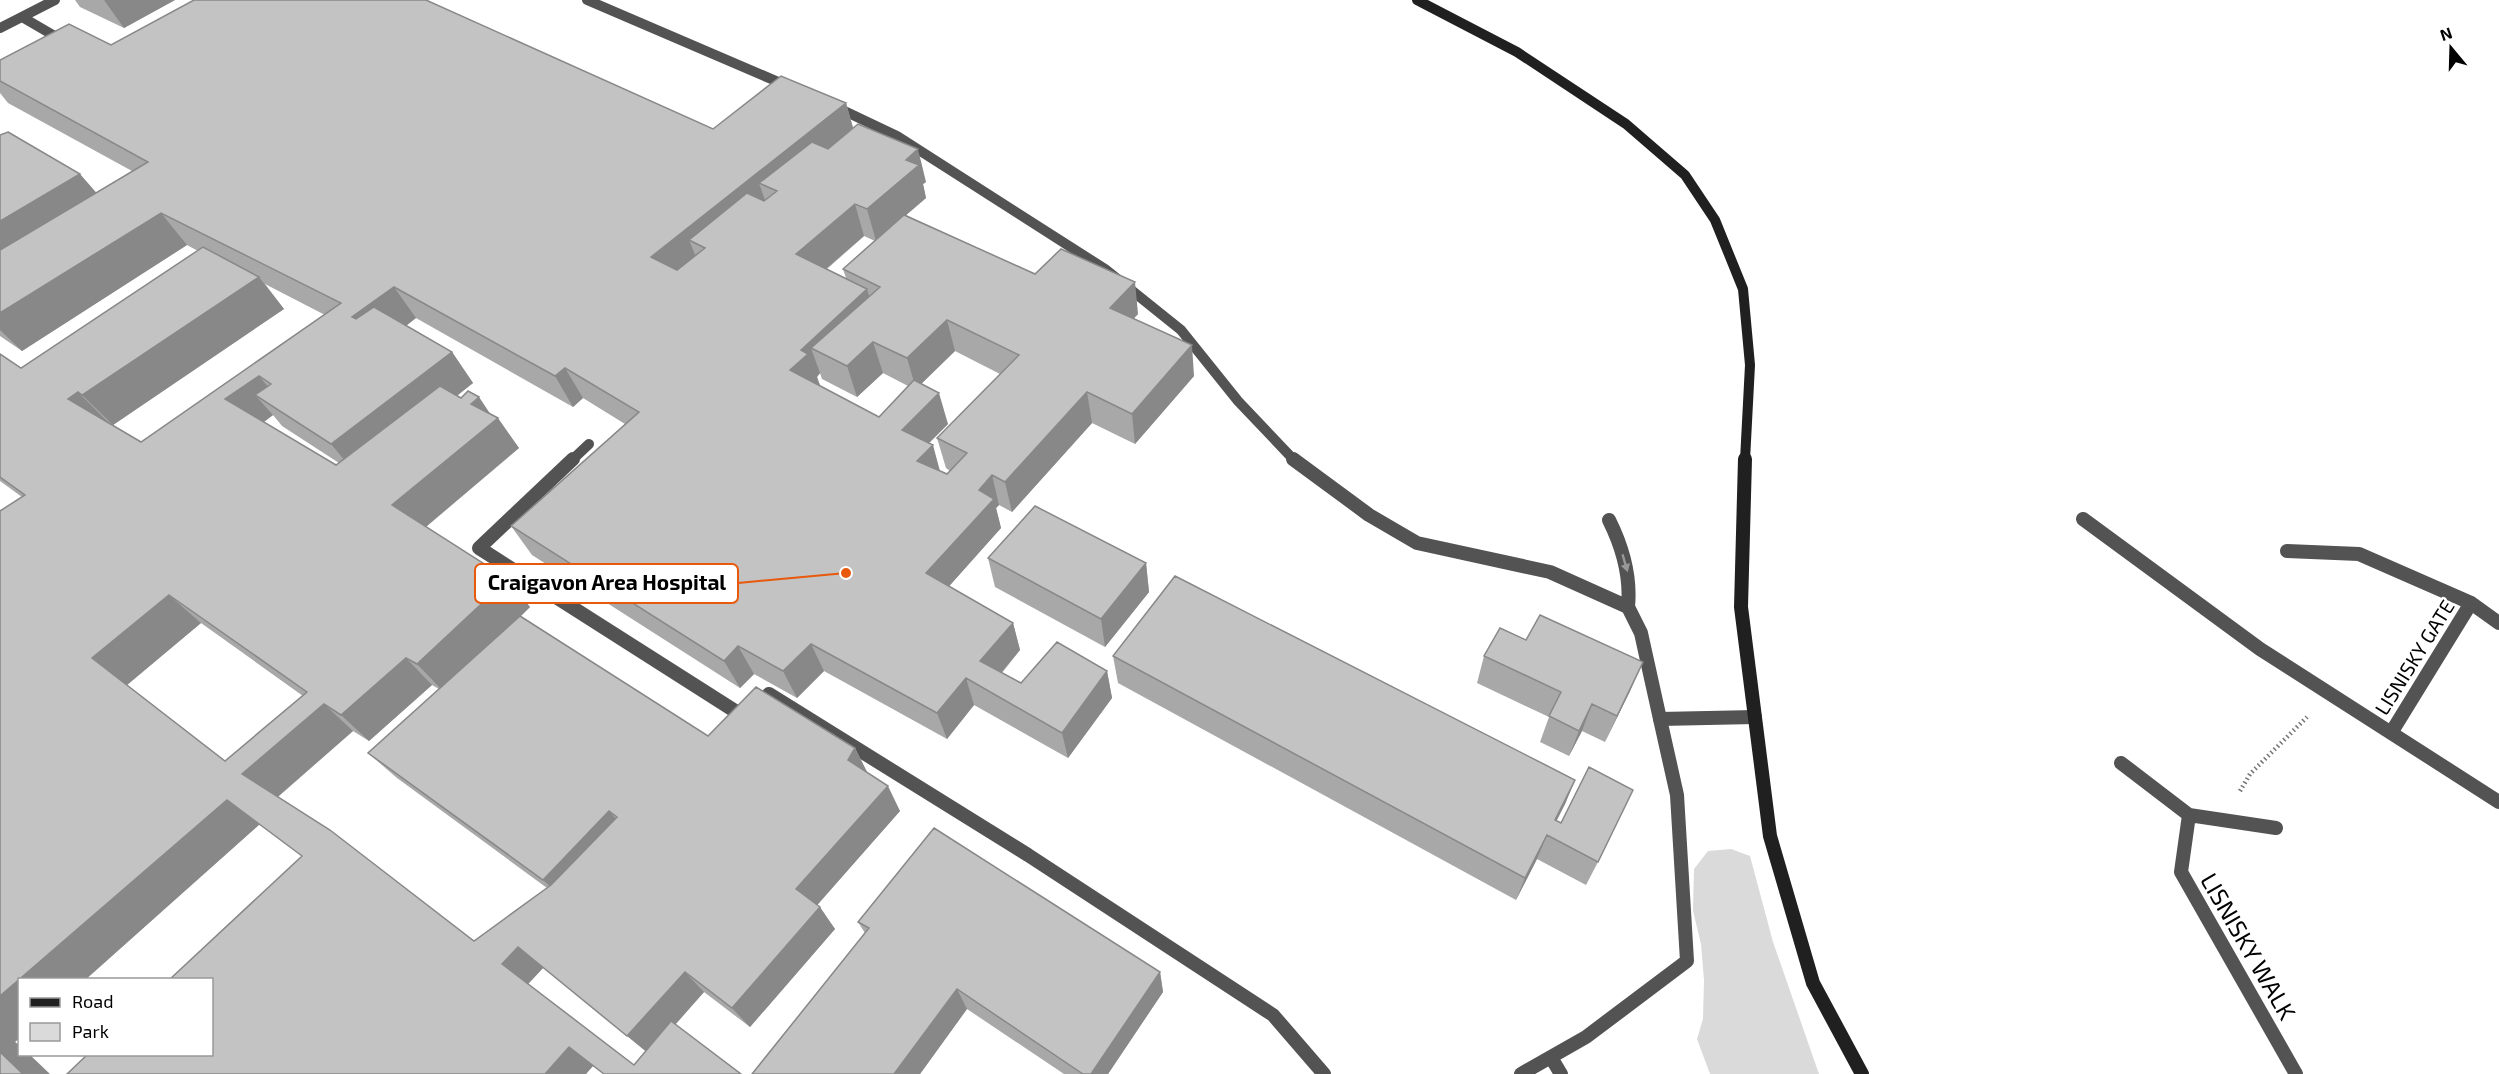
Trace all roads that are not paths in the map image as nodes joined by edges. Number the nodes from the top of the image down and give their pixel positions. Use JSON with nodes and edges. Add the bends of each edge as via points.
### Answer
{"nodes":[{"id":1,"x":55,"y":0,"type":"edge"},
{"id":2,"x":587,"y":0,"type":"edge"},
{"id":3,"x":1417,"y":0,"type":"edge"},
{"id":4,"x":22,"y":17,"type":"junction"},
{"id":5,"x":0,"y":28,"type":"edge"},
{"id":6,"x":73,"y":47,"type":"edge"},
{"id":7,"x":804,"y":93,"type":"edge"},
{"id":8,"x":824,"y":102,"type":"edge"},
{"id":9,"x":589,"y":444,"type":"dead end"},
{"id":10,"x":2083,"y":519,"type":"dead end"},
{"id":11,"x":1609,"y":520,"type":"dead end"},
{"id":12,"x":2287,"y":551,"type":"dead end"},
{"id":13,"x":2471,"y":603,"type":"junction"},
{"id":14,"x":1628,"y":607,"type":"junction"},
{"id":15,"x":2499,"y":623,"type":"edge"},
{"id":16,"x":1755,"y":717,"type":"junction"},
{"id":17,"x":1660,"y":719,"type":"junction"},
{"id":18,"x":2391,"y":733,"type":"junction"},
{"id":19,"x":2121,"y":763,"type":"dead end"},
{"id":20,"x":2499,"y":802,"type":"edge"},
{"id":21,"x":2189,"y":815,"type":"junction"},
{"id":22,"x":2276,"y":828,"type":"dead end"},
{"id":23,"x":1552,"y":1059,"type":"junction"},
{"id":24,"x":1324,"y":1074,"type":"edge"},
{"id":25,"x":1521,"y":1074,"type":"edge"},
{"id":26,"x":1561,"y":1074,"type":"edge"},
{"id":27,"x":1862,"y":1074,"type":"edge"},
{"id":28,"x":2296,"y":1074,"type":"edge"}],
"edges":[{"from":1,"to":4,"type":"street"},
{"from":2,"to":7,"type":"street"},
{"from":3,"to":16,"type":"street","via":[[1517,52],[1626,124],[1685,175],[1716,220],[1743,289],[1750,365],[1741,607]]},
{"from":4,"to":5,"type":"street"},
{"from":4,"to":6,"type":"street"},
{"from":8,"to":14,"type":"street","via":[[897,136],[1105,268],[1181,330],[1238,401],[1296,462],[1369,515],[1417,543],[1550,572]]},
{"from":9,"to":24,"type":"street","via":[[479,548],[746,718],[769,694],[1028,855],[1273,1015]]},
{"from":10,"to":18,"type":"street","via":[[2260,649]]},
{"from":11,"to":14,"type":"street","one_way":true,"via":[[1631,585]]},
{"from":12,"to":13,"type":"street","name":"LISNISKY GATE","via":[[2359,554]]},
{"from":13,"to":15,"type":"street","name":"LISNISKY GATE"},
{"from":13,"to":18,"type":"street","name":"LISNISKY GATE"},
{"from":14,"to":17,"type":"street","via":[[1641,633]]},
{"from":16,"to":17,"type":"street"},
{"from":16,"to":27,"type":"street","via":[[1770,836],[1813,983]]},
{"from":17,"to":23,"type":"street","via":[[1677,795],[1687,961],[1618,1015]]},
{"from":18,"to":20,"type":"street"},
{"from":19,"to":21,"type":"street"},
{"from":21,"to":22,"type":"street"},
{"from":21,"to":28,"type":"street","name":"LISNISKY WALK","via":[[2181,872]]},
{"from":23,"to":25,"type":"street"},
{"from":23,"to":26,"type":"street"}]}
